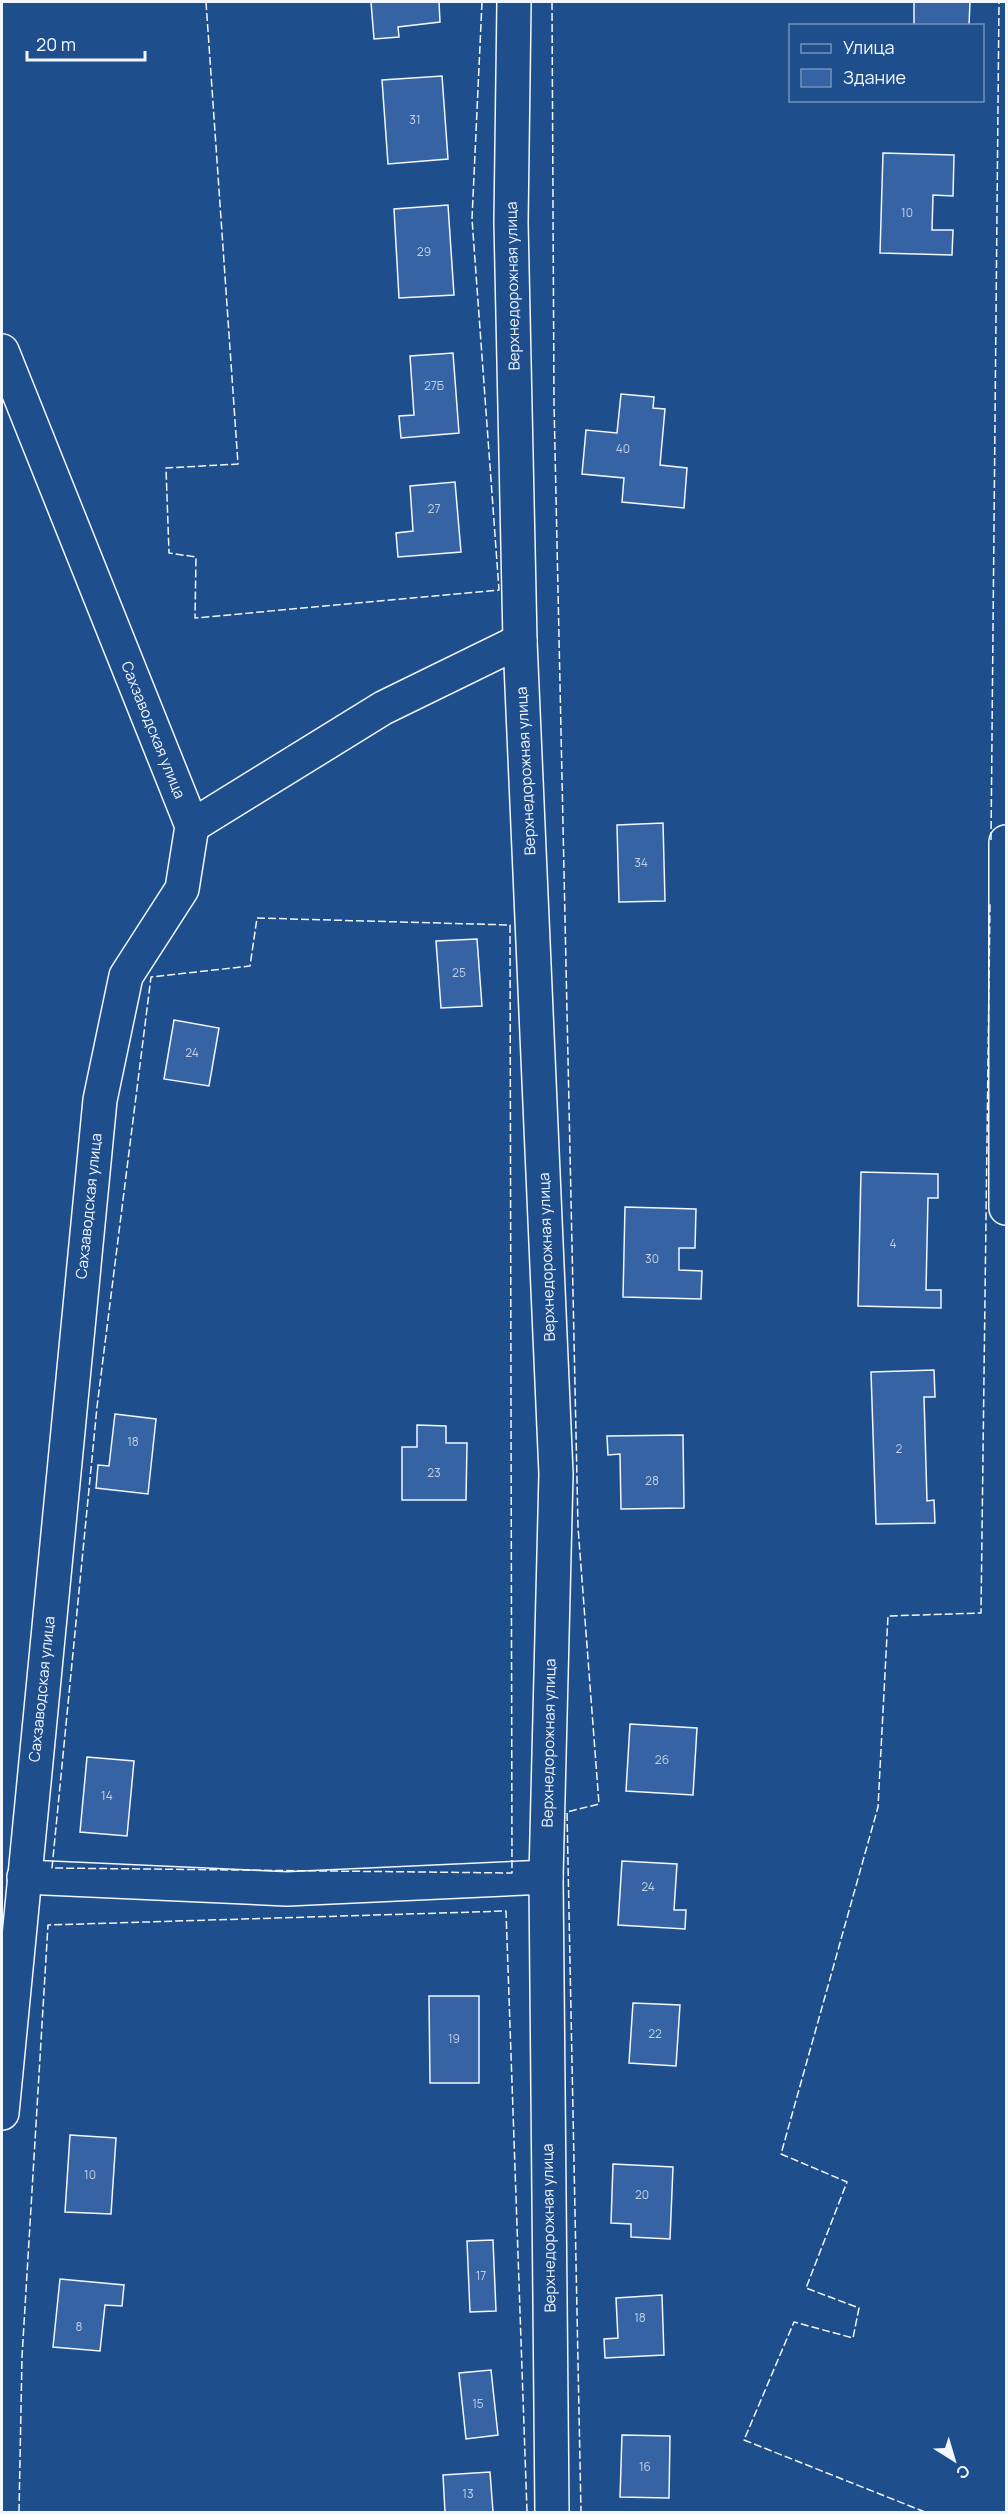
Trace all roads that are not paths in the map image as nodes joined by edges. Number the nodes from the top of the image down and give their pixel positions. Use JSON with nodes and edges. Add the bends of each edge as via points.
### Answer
{"nodes":[{"id":1,"x":514,"y":2,"type":"edge"},
{"id":2,"x":2,"y":351,"type":"edge"},
{"id":3,"x":519,"y":640,"type":"junction"},
{"id":4,"x":192,"y":826,"type":"junction"},
{"id":5,"x":1006,"y":842,"type":"edge"},
{"id":6,"x":1006,"y":1208,"type":"edge"},
{"id":7,"x":24,"y":1877,"type":"junction"},
{"id":8,"x":546,"y":1877,"type":"junction"},
{"id":9,"x":2,"y":2114,"type":"edge"},
{"id":10,"x":552,"y":2512,"type":"edge"}],
"edges":[{"from":1,"to":3,"type":"street","name":"Верхнедорожная улица","via":[[511,222]]},
{"from":2,"to":4,"type":"street","name":"Сахзаводская улица"},
{"from":3,"to":4,"type":"street","via":[[383,708]]},
{"from":3,"to":8,"type":"street","name":"Верхнедорожная улица","via":[[556,1474]]},
{"from":4,"to":7,"type":"street","name":"Сахзаводская улица","via":[[182,889],[126,976],[100,1100]]},
{"from":5,"to":6,"type":"street"},
{"from":7,"to":8,"type":"street","via":[[287,1889]]},
{"from":7,"to":9,"type":"street","name":"Сахзаводская улица"},
{"from":8,"to":10,"type":"street","name":"Верхнедорожная улица"}]}
